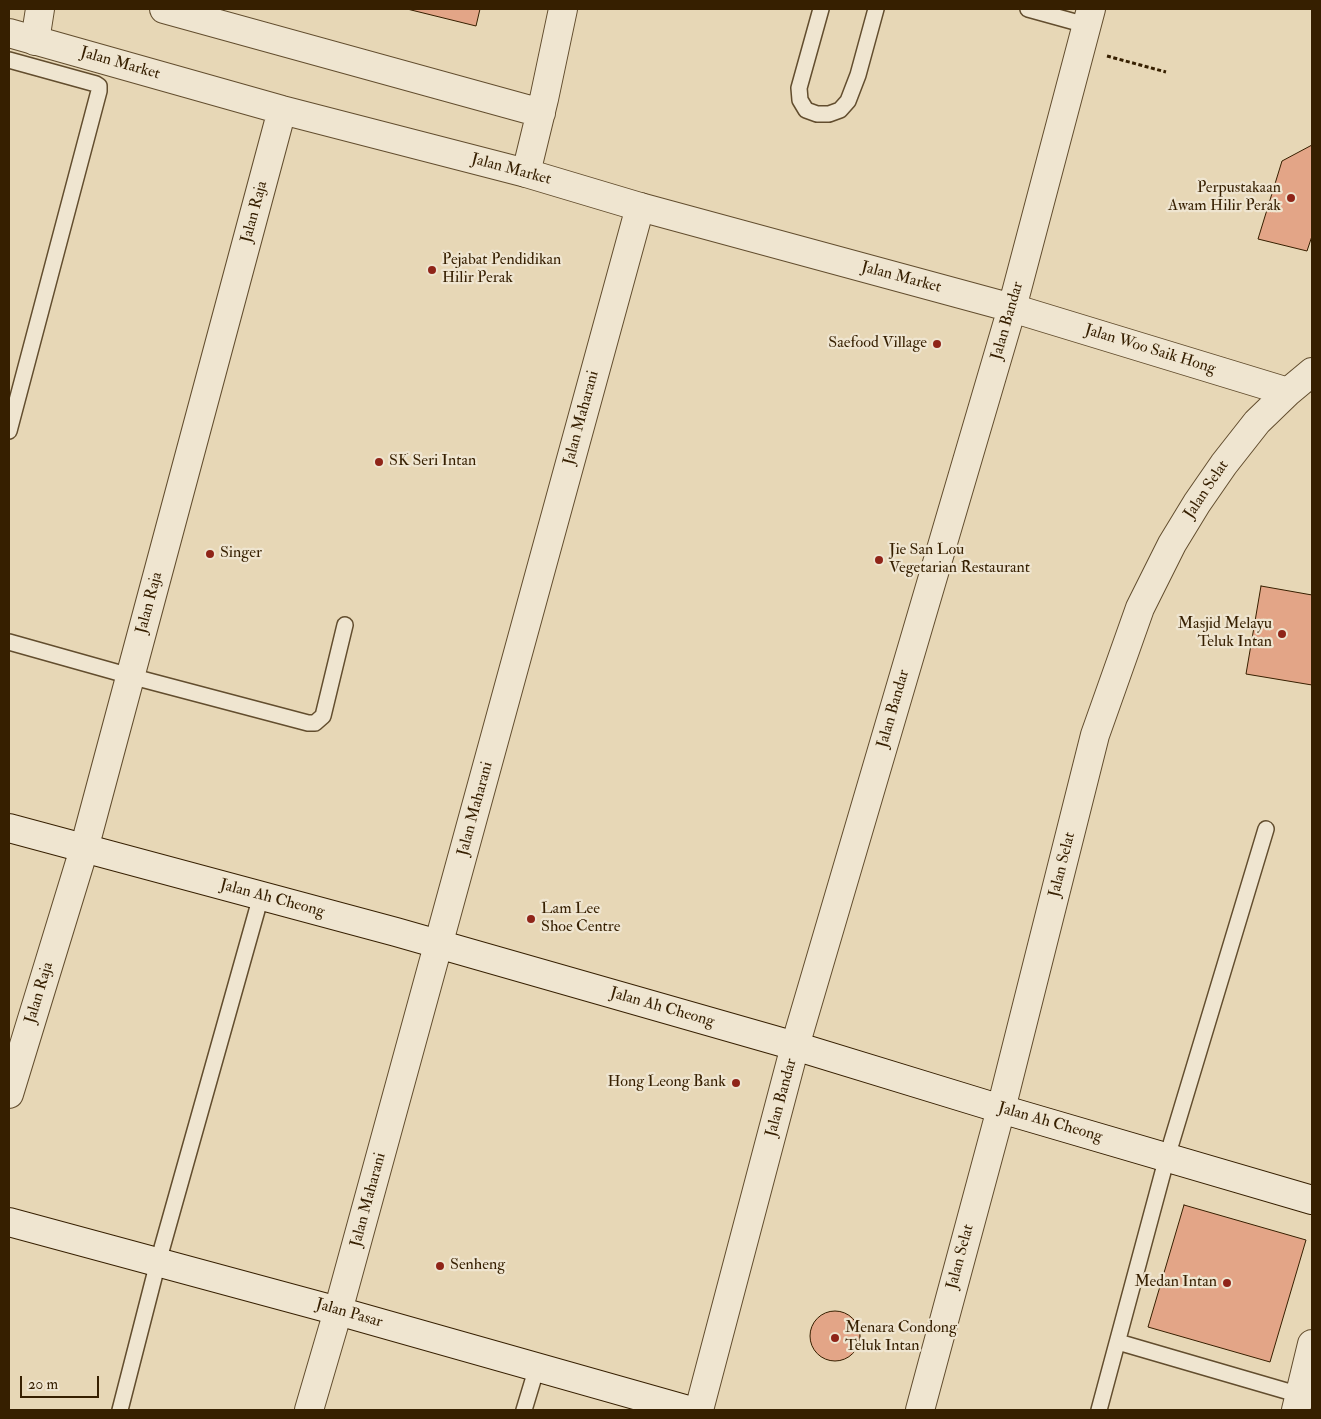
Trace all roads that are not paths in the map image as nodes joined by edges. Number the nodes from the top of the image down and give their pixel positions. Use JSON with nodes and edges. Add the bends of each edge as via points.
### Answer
{"nodes":[{"id":1,"x":40,"y":9,"type":"edge"},
{"id":2,"x":164,"y":9,"type":"edge"},
{"id":3,"x":563,"y":9,"type":"edge"},
{"id":4,"x":821,"y":9,"type":"edge"},
{"id":5,"x":876,"y":9,"type":"edge"},
{"id":6,"x":1028,"y":9,"type":"edge"},
{"id":7,"x":1086,"y":27,"type":"edge"},
{"id":8,"x":9,"y":33,"type":"edge"},
{"id":9,"x":35,"y":41,"type":"junction"},
{"id":10,"x":9,"y":60,"type":"edge"},
{"id":11,"x":282,"y":110,"type":"junction"},
{"id":12,"x":541,"y":113,"type":"junction"},
{"id":13,"x":526,"y":173,"type":"junction"},
{"id":14,"x":640,"y":207,"type":"junction"},
{"id":15,"x":1012,"y":308,"type":"junction"},
{"id":16,"x":1312,"y":372,"type":"edge"},
{"id":17,"x":1288,"y":392,"type":"junction"},
{"id":18,"x":9,"y":431,"type":"edge"},
{"id":19,"x":345,"y":625,"type":"dead end"},
{"id":20,"x":9,"y":642,"type":"edge"},
{"id":21,"x":130,"y":676,"type":"junction"},
{"id":22,"x":9,"y":828,"type":"edge"},
{"id":23,"x":1266,"y":829,"type":"dead end"},
{"id":24,"x":84,"y":848,"type":"junction"},
{"id":25,"x":261,"y":896,"type":"junction"},
{"id":26,"x":438,"y":945,"type":"junction"},
{"id":27,"x":795,"y":1046,"type":"junction"},
{"id":28,"x":9,"y":1094,"type":"edge"},
{"id":29,"x":1002,"y":1109,"type":"junction"},
{"id":30,"x":1167,"y":1158,"type":"junction"},
{"id":31,"x":1312,"y":1200,"type":"edge"},
{"id":32,"x":9,"y":1222,"type":"edge"},
{"id":33,"x":158,"y":1262,"type":"junction"},
{"id":34,"x":338,"y":1311,"type":"junction"},
{"id":35,"x":1118,"y":1342,"type":"junction"},
{"id":36,"x":1312,"y":1344,"type":"edge"},
{"id":37,"x":537,"y":1367,"type":"junction"},
{"id":38,"x":1298,"y":1402,"type":"edge"},
{"id":39,"x":120,"y":1410,"type":"edge"},
{"id":40,"x":309,"y":1410,"type":"edge"},
{"id":41,"x":524,"y":1410,"type":"edge"},
{"id":42,"x":688,"y":1410,"type":"edge"},
{"id":43,"x":699,"y":1410,"type":"edge"},
{"id":44,"x":920,"y":1410,"type":"edge"},
{"id":45,"x":1099,"y":1410,"type":"edge"}],
"edges":[{"from":1,"to":9,"type":"street"},
{"from":2,"to":12,"type":"street"},
{"from":3,"to":12,"type":"street"},
{"from":4,"to":5,"type":"lane","via":[[799,88],[800,100],[806,110],[817,114],[840,110],[848,101]]},
{"from":6,"to":7,"type":"lane"},
{"from":7,"to":15,"type":"street","name":"Jalan Bandar"},
{"from":8,"to":9,"type":"street","name":"Jalan Market"},
{"from":9,"to":11,"type":"street","name":"Jalan Market"},
{"from":10,"to":18,"type":"lane","via":[[99,86]]},
{"from":11,"to":13,"type":"street","name":"Jalan Market"},
{"from":11,"to":21,"type":"street","name":"Jalan Raja"},
{"from":12,"to":13,"type":"street"},
{"from":13,"to":14,"type":"street","name":"Jalan Market"},
{"from":14,"to":15,"type":"street","name":"Jalan Market"},
{"from":14,"to":26,"type":"street","name":"Jalan Maharani"},
{"from":15,"to":17,"type":"street","name":"Jalan Woo Saik Hong"},
{"from":15,"to":27,"type":"street","name":"Jalan Bandar"},
{"from":16,"to":17,"type":"street","name":"Jalan Selat"},
{"from":17,"to":29,"type":"street","name":"Jalan Selat","via":[[1257,422],[1197,503],[1140,608],[1095,735]]},
{"from":19,"to":21,"type":"lane","via":[[322,716],[315,723]]},
{"from":20,"to":21,"type":"lane"},
{"from":21,"to":24,"type":"street","name":"Jalan Raja"},
{"from":22,"to":24,"type":"street","name":"Jalan Ah Cheong"},
{"from":23,"to":30,"type":"lane"},
{"from":24,"to":25,"type":"street","name":"Jalan Ah Cheong"},
{"from":24,"to":28,"type":"street","name":"Jalan Raja"},
{"from":25,"to":26,"type":"street","name":"Jalan Ah Cheong"},
{"from":25,"to":33,"type":"lane"},
{"from":26,"to":27,"type":"street","name":"Jalan Ah Cheong"},
{"from":26,"to":34,"type":"street","name":"Jalan Maharani"},
{"from":27,"to":29,"type":"street","name":"Jalan Ah Cheong"},
{"from":27,"to":43,"type":"street","name":"Jalan Bandar"},
{"from":29,"to":30,"type":"street","name":"Jalan Ah Cheong"},
{"from":29,"to":44,"type":"street","name":"Jalan Selat"},
{"from":30,"to":31,"type":"street","name":"Jalan Ah Cheong"},
{"from":30,"to":35,"type":"lane"},
{"from":32,"to":33,"type":"street","name":"Jalan Pasar"},
{"from":33,"to":34,"type":"street","name":"Jalan Pasar"},
{"from":33,"to":39,"type":"lane"},
{"from":34,"to":37,"type":"street","name":"Jalan Pasar"},
{"from":34,"to":40,"type":"street","name":"Jalan Maharani"},
{"from":35,"to":38,"type":"lane"},
{"from":35,"to":45,"type":"lane"},
{"from":36,"to":38,"type":"street"},
{"from":37,"to":41,"type":"lane"},
{"from":37,"to":42,"type":"street","name":"Jalan Pasar"}]}
